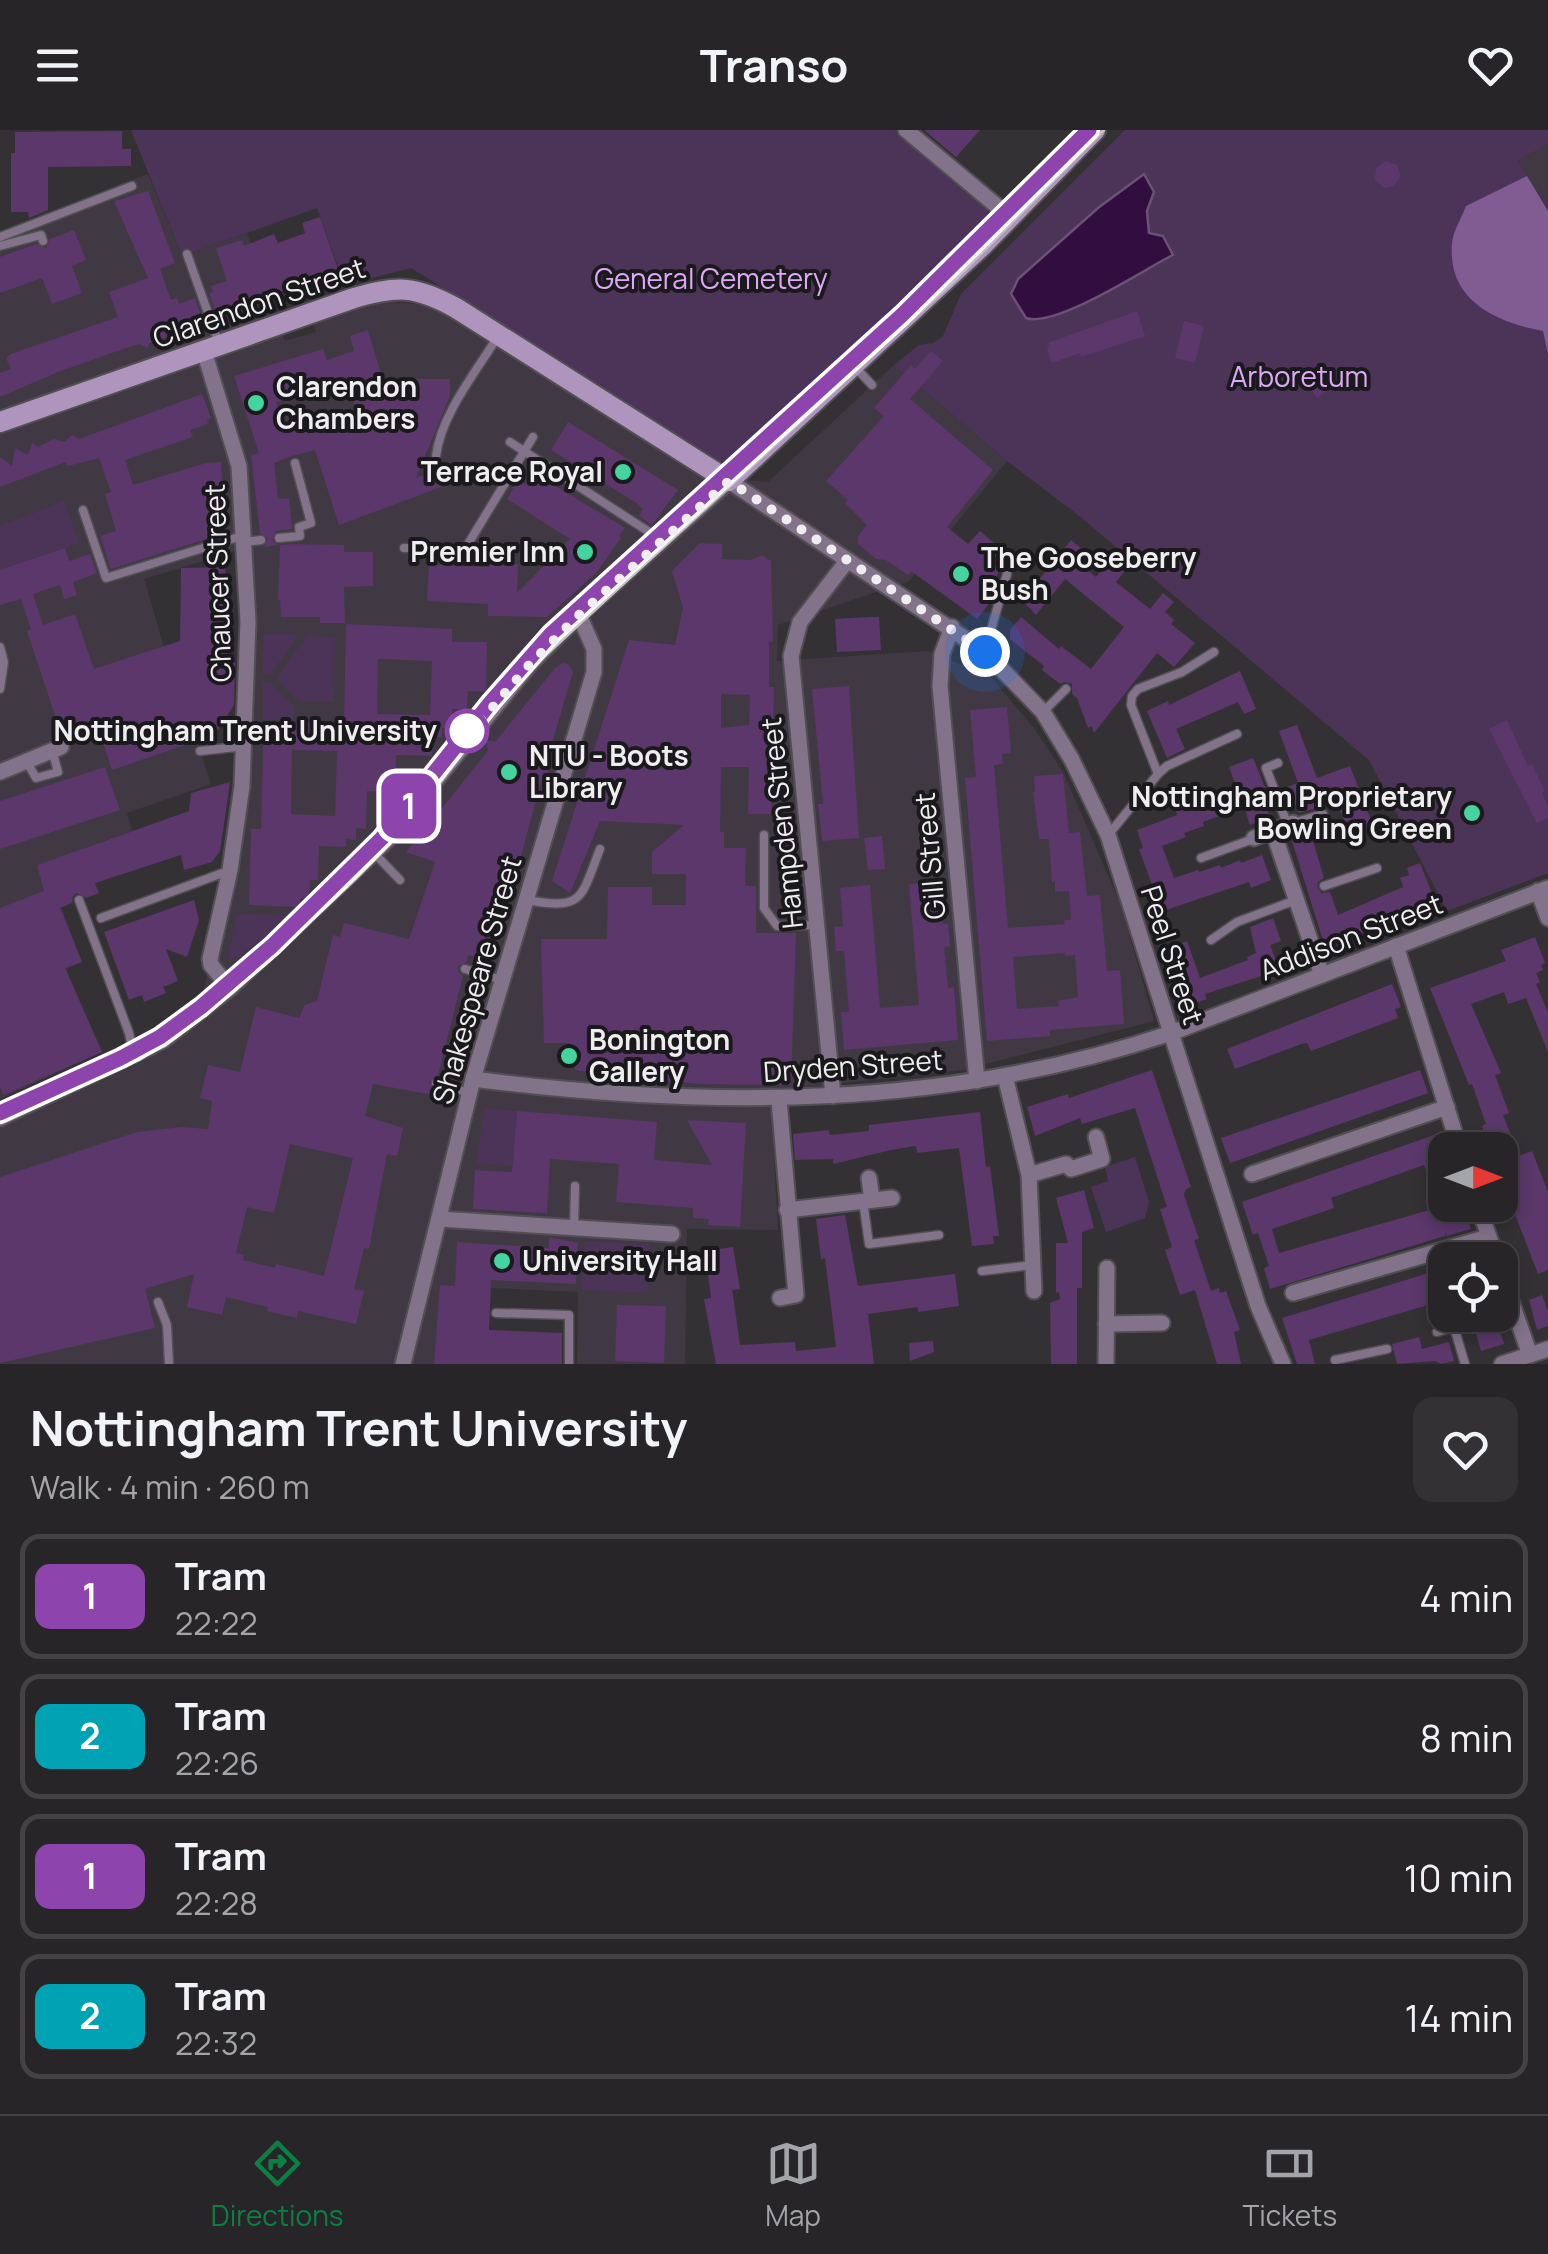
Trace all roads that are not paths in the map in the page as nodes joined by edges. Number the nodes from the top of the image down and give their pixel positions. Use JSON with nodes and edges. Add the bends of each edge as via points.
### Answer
{"nodes":[{"id":1,"x":906,"y":130,"type":"edge"},
{"id":2,"x":1095,"y":130,"type":"edge"},
{"id":3,"x":132,"y":186,"type":"dead end"},
{"id":4,"x":1010,"y":217,"type":"junction"},
{"id":5,"x":0,"y":237,"type":"edge"},
{"id":6,"x":44,"y":241,"type":"dead end"},
{"id":7,"x":0,"y":246,"type":"edge"},
{"id":8,"x":187,"y":254,"type":"dead end"},
{"id":9,"x":498,"y":336,"type":"junction"},
{"id":10,"x":212,"y":349,"type":"junction"},
{"id":11,"x":854,"y":366,"type":"junction"},
{"id":12,"x":872,"y":385,"type":"dead end"},
{"id":13,"x":0,"y":422,"type":"edge"},
{"id":14,"x":533,"y":438,"type":"dead end"},
{"id":15,"x":510,"y":442,"type":"dead end"},
{"id":16,"x":525,"y":451,"type":"junction"},
{"id":17,"x":436,"y":456,"type":"dead end"},
{"id":18,"x":295,"y":463,"type":"dead end"},
{"id":19,"x":729,"y":481,"type":"junction"},
{"id":20,"x":83,"y":510,"type":"dead end"},
{"id":21,"x":279,"y":538,"type":"dead end"},
{"id":22,"x":250,"y":539,"type":"junction"},
{"id":23,"x":664,"y":542,"type":"junction"},
{"id":24,"x":404,"y":548,"type":"dead end"},
{"id":25,"x":846,"y":561,"type":"junction"},
{"id":26,"x":1007,"y":574,"type":"dead end"},
{"id":27,"x":579,"y":615,"type":"junction"},
{"id":28,"x":952,"y":628,"type":"junction"},
{"id":29,"x":0,"y":647,"type":"edge"},
{"id":30,"x":985,"y":652,"type":"junction"},
{"id":31,"x":1214,"y":652,"type":"dead end"},
{"id":32,"x":0,"y":688,"type":"edge"},
{"id":33,"x":1066,"y":689,"type":"dead end"},
{"id":34,"x":1043,"y":712,"type":"junction"},
{"id":35,"x":1237,"y":734,"type":"dead end"},
{"id":36,"x":245,"y":746,"type":"junction"},
{"id":37,"x":61,"y":747,"type":"dead end"},
{"id":38,"x":200,"y":751,"type":"dead end"},
{"id":39,"x":1278,"y":764,"type":"dead end"},
{"id":40,"x":1,"y":769,"type":"edge"},
{"id":41,"x":1158,"y":774,"type":"junction"},
{"id":42,"x":1285,"y":827,"type":"junction"},
{"id":43,"x":764,"y":835,"type":"dead end"},
{"id":44,"x":1108,"y":835,"type":"junction"},
{"id":45,"x":1331,"y":835,"type":"dead end"},
{"id":46,"x":1254,"y":838,"type":"joint"},
{"id":47,"x":600,"y":849,"type":"dead end"},
{"id":48,"x":374,"y":854,"type":"junction"},
{"id":49,"x":1201,"y":858,"type":"dead end"},
{"id":50,"x":1378,"y":868,"type":"dead end"},
{"id":51,"x":230,"y":870,"type":"junction"},
{"id":52,"x":400,"y":880,"type":"dead end"},
{"id":53,"x":1324,"y":886,"type":"dead end"},
{"id":54,"x":1543,"y":890,"type":"edge"},
{"id":55,"x":1300,"y":896,"type":"junction"},
{"id":56,"x":79,"y":900,"type":"dead end"},
{"id":57,"x":526,"y":900,"type":"junction"},
{"id":58,"x":101,"y":918,"type":"dead end"},
{"id":59,"x":1548,"y":918,"type":"edge"},
{"id":60,"x":817,"y":925,"type":"junction"},
{"id":61,"x":1210,"y":940,"type":"dead end"},
{"id":62,"x":1396,"y":946,"type":"junction"},
{"id":63,"x":465,"y":969,"type":"dead end"},
{"id":64,"x":1322,"y":975,"type":"junction"},
{"id":65,"x":502,"y":980,"type":"junction"},
{"id":66,"x":230,"y":988,"type":"junction"},
{"id":67,"x":1171,"y":1032,"type":"junction"},
{"id":68,"x":134,"y":1056,"type":"junction"},
{"id":69,"x":1004,"y":1076,"type":"junction"},
{"id":70,"x":977,"y":1081,"type":"junction"},
{"id":71,"x":436,"y":1082,"type":"dead end"},
{"id":72,"x":471,"y":1086,"type":"junction"},
{"id":73,"x":833,"y":1096,"type":"junction"},
{"id":74,"x":778,"y":1100,"type":"junction"},
{"id":75,"x":1446,"y":1107,"type":"junction"},
{"id":76,"x":1,"y":1116,"type":"edge"},
{"id":77,"x":1454,"y":1132,"type":"edge"},
{"id":78,"x":1096,"y":1137,"type":"dead end"},
{"id":79,"x":1252,"y":1174,"type":"dead end"},
{"id":80,"x":1029,"y":1175,"type":"junction"},
{"id":81,"x":869,"y":1178,"type":"dead end"},
{"id":82,"x":575,"y":1186,"type":"dead end"},
{"id":83,"x":892,"y":1198,"type":"dead end"},
{"id":84,"x":868,"y":1201,"type":"junction"},
{"id":85,"x":788,"y":1210,"type":"junction"},
{"id":86,"x":439,"y":1219,"type":"junction"},
{"id":87,"x":1483,"y":1222,"type":"edge"},
{"id":88,"x":574,"y":1228,"type":"junction"},
{"id":89,"x":672,"y":1234,"type":"dead end"},
{"id":90,"x":939,"y":1235,"type":"dead end"},
{"id":91,"x":1488,"y":1237,"type":"junction"},
{"id":92,"x":1490,"y":1242,"type":"edge"},
{"id":93,"x":1034,"y":1265,"type":"junction"},
{"id":94,"x":1107,"y":1268,"type":"dead end"},
{"id":95,"x":982,"y":1271,"type":"dead end"},
{"id":96,"x":1034,"y":1290,"type":"dead end"},
{"id":97,"x":1294,"y":1293,"type":"dead end"},
{"id":98,"x":780,"y":1298,"type":"dead end"},
{"id":99,"x":158,"y":1302,"type":"dead end"},
{"id":100,"x":496,"y":1312,"type":"dead end"},
{"id":101,"x":1518,"y":1321,"type":"edge"},
{"id":102,"x":1162,"y":1323,"type":"dead end"},
{"id":103,"x":1106,"y":1324,"type":"junction"},
{"id":104,"x":1455,"y":1332,"type":"edge"},
{"id":105,"x":1386,"y":1348,"type":"dead end"},
{"id":106,"x":1548,"y":1348,"type":"edge"},
{"id":107,"x":1530,"y":1355,"type":"junction"},
{"id":108,"x":1364,"y":1359,"type":"edge"},
{"id":109,"x":1335,"y":1360,"type":"dead end"},
{"id":110,"x":169,"y":1364,"type":"edge"},
{"id":111,"x":402,"y":1364,"type":"edge"},
{"id":112,"x":569,"y":1364,"type":"edge"},
{"id":113,"x":1106,"y":1364,"type":"edge"},
{"id":114,"x":1284,"y":1364,"type":"edge"},
{"id":115,"x":1465,"y":1364,"type":"edge"},
{"id":116,"x":1502,"y":1364,"type":"edge"}],
"edges":[{"from":1,"to":4,"type":"street"},
{"from":2,"to":4,"type":"street"},
{"from":3,"to":5,"type":"lane"},
{"from":4,"to":11,"type":"street"},
{"from":6,"to":7,"type":"lane","via":[[41,235]]},
{"from":8,"to":10,"type":"lane"},
{"from":9,"to":10,"type":"street","name":"Clarendon Street","via":[[438,298],[401,287]]},
{"from":9,"to":17,"type":"lane","via":[[455,406]]},
{"from":9,"to":19,"type":"street","name":"Clarendon Street"},
{"from":10,"to":13,"type":"street","name":"Clarendon Street"},
{"from":10,"to":22,"type":"street","name":"Chaucer Street"},
{"from":11,"to":12,"type":"lane"},
{"from":11,"to":19,"type":"street"},
{"from":14,"to":16,"type":"lane"},
{"from":15,"to":16,"type":"lane"},
{"from":16,"to":23,"type":"lane"},
{"from":16,"to":24,"type":"lane","via":[[466,549]]},
{"from":18,"to":21,"type":"lane","via":[[311,523],[299,527],[300,536]]},
{"from":19,"to":23,"type":"street"},
{"from":19,"to":25,"type":"street","name":"Peel Street"},
{"from":20,"to":22,"type":"lane","via":[[106,578]]},
{"from":22,"to":36,"type":"street","name":"Chaucer Street"},
{"from":23,"to":27,"type":"street"},
{"from":25,"to":28,"type":"street","name":"Peel Street"},
{"from":25,"to":60,"type":"street","name":"Hampden Street","via":[[800,622],[791,656]]},
{"from":26,"to":30,"type":"lane"},
{"from":27,"to":48,"type":"street","via":[[480,722]]},
{"from":27,"to":57,"type":"street","name":"Shakespeare Street","via":[[594,649],[594,672]]},
{"from":28,"to":30,"type":"street","name":"Peel Street"},
{"from":28,"to":70,"type":"street","name":"Gill Street","via":[[940,686]]},
{"from":29,"to":32,"type":"lane"},
{"from":30,"to":34,"type":"street","name":"Peel Street"},
{"from":31,"to":41,"type":"lane","via":[[1132,696]]},
{"from":33,"to":34,"type":"lane"},
{"from":34,"to":44,"type":"street","name":"Peel Street"},
{"from":35,"to":41,"type":"lane"},
{"from":36,"to":38,"type":"lane"},
{"from":36,"to":51,"type":"street","name":"Chaucer Street"},
{"from":37,"to":40,"type":"street"},
{"from":39,"to":42,"type":"lane","via":[[1266,768]]},
{"from":41,"to":44,"type":"lane"},
{"from":42,"to":45,"type":"lane","via":[[1323,814]]},
{"from":42,"to":46,"type":"street"},
{"from":42,"to":55,"type":"street"},
{"from":43,"to":60,"type":"lane","via":[[767,915],[777,926]]},
{"from":44,"to":67,"type":"street","name":"Peel Street"},
{"from":46,"to":49,"type":"lane"},
{"from":47,"to":57,"type":"lane","via":[[572,904]]},
{"from":48,"to":52,"type":"lane"},
{"from":48,"to":66,"type":"street"},
{"from":50,"to":53,"type":"lane"},
{"from":51,"to":58,"type":"lane"},
{"from":51,"to":66,"type":"street","name":"Chaucer Street","via":[[210,959]]},
{"from":54,"to":59,"type":"street"},
{"from":54,"to":62,"type":"street","name":"Addison Street"},
{"from":55,"to":61,"type":"lane"},
{"from":55,"to":64,"type":"street"},
{"from":56,"to":68,"type":"lane"},
{"from":57,"to":65,"type":"street","name":"Shakespeare Street"},
{"from":60,"to":73,"type":"street","name":"Hampden Street"},
{"from":62,"to":64,"type":"street","name":"Addison Street"},
{"from":62,"to":75,"type":"street"},
{"from":63,"to":65,"type":"lane"},
{"from":64,"to":67,"type":"street","name":"Addison Street"},
{"from":65,"to":72,"type":"street","name":"Shakespeare Street"},
{"from":66,"to":68,"type":"street"},
{"from":67,"to":69,"type":"street","name":"Dryden Street"},
{"from":67,"to":114,"type":"street","name":"Peel Street","via":[[1258,1306]]},
{"from":68,"to":76,"type":"street"},
{"from":69,"to":70,"type":"street","name":"Dryden Street"},
{"from":69,"to":80,"type":"street"},
{"from":70,"to":73,"type":"street","name":"Dryden Street"},
{"from":71,"to":72,"type":"lane"},
{"from":72,"to":74,"type":"street","name":"Dryden Street"},
{"from":72,"to":86,"type":"street","name":"Shakespeare Street"},
{"from":73,"to":74,"type":"street","name":"Dryden Street"},
{"from":74,"to":85,"type":"street"},
{"from":75,"to":77,"type":"street"},
{"from":75,"to":79,"type":"street"},
{"from":78,"to":80,"type":"street","via":[[1102,1159]]},
{"from":80,"to":93,"type":"street"},
{"from":81,"to":84,"type":"street"},
{"from":82,"to":88,"type":"lane"},
{"from":83,"to":84,"type":"street"},
{"from":84,"to":85,"type":"street"},
{"from":84,"to":90,"type":"lane","via":[[869,1244]]},
{"from":85,"to":98,"type":"street","via":[[796,1296]]},
{"from":86,"to":88,"type":"street"},
{"from":86,"to":111,"type":"street","name":"Shakespeare Street"},
{"from":87,"to":91,"type":"street"},
{"from":88,"to":89,"type":"street"},
{"from":91,"to":92,"type":"street"},
{"from":91,"to":97,"type":"street"},
{"from":93,"to":95,"type":"lane"},
{"from":93,"to":96,"type":"street"},
{"from":94,"to":103,"type":"street"},
{"from":99,"to":110,"type":"lane","via":[[168,1325]]},
{"from":100,"to":112,"type":"lane","via":[[570,1315]]},
{"from":101,"to":107,"type":"street"},
{"from":102,"to":103,"type":"street"},
{"from":103,"to":113,"type":"street"},
{"from":104,"to":115,"type":"lane"},
{"from":105,"to":108,"type":"lane"},
{"from":106,"to":107,"type":"street"},
{"from":107,"to":116,"type":"street"},
{"from":108,"to":109,"type":"lane"}]}
